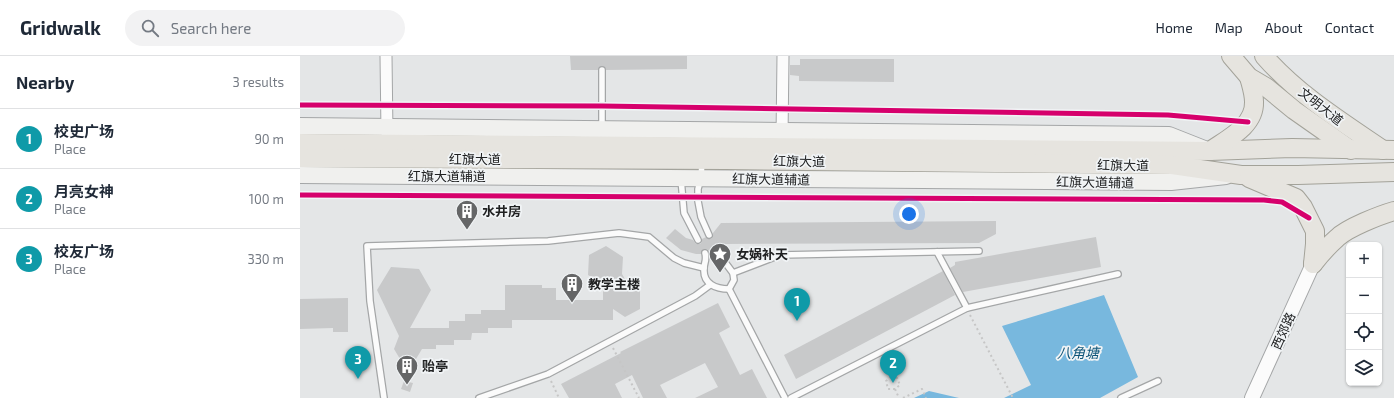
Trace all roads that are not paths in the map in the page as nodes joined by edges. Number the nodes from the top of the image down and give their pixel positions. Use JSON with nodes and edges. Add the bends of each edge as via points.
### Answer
{"nodes":[{"id":1,"x":386,"y":56,"type":"edge"},
{"id":2,"x":782,"y":56,"type":"edge"},
{"id":3,"x":1231,"y":56,"type":"edge"},
{"id":4,"x":1264,"y":56,"type":"edge"},
{"id":5,"x":602,"y":70,"type":"dead end"},
{"id":6,"x":1249,"y":77,"type":"junction"},
{"id":7,"x":300,"y":126,"type":"edge"},
{"id":8,"x":387,"y":135,"type":"junction"},
{"id":9,"x":602,"y":137,"type":"junction"},
{"id":10,"x":782,"y":139,"type":"junction"},
{"id":11,"x":300,"y":143,"type":"edge"},
{"id":12,"x":1350,"y":149,"type":"junction"},
{"id":13,"x":1210,"y":151,"type":"junction"},
{"id":14,"x":1390,"y":152,"type":"edge"},
{"id":15,"x":702,"y":153,"type":"junction"},
{"id":16,"x":300,"y":158,"type":"edge"},
{"id":17,"x":681,"y":164,"type":"junction"},
{"id":18,"x":300,"y":175,"type":"edge"},
{"id":19,"x":1241,"y":175,"type":"junction"},
{"id":20,"x":1390,"y":175,"type":"edge"},
{"id":21,"x":701,"y":178,"type":"junction"},
{"id":22,"x":1394,"y":211,"type":"edge"},
{"id":23,"x":709,"y":235,"type":"dead end"},
{"id":24,"x":698,"y":240,"type":"dead end"},
{"id":25,"x":715,"y":249,"type":"dead end"},
{"id":26,"x":979,"y":251,"type":"dead end"},
{"id":27,"x":937,"y":252,"type":"junction"},
{"id":28,"x":705,"y":253,"type":"dead end"},
{"id":29,"x":1313,"y":264,"type":"junction"},
{"id":30,"x":704,"y":268,"type":"junction"},
{"id":31,"x":733,"y":273,"type":"junction"},
{"id":32,"x":1118,"y":274,"type":"dead end"},
{"id":33,"x":710,"y":285,"type":"junction"},
{"id":34,"x":729,"y":289,"type":"junction"},
{"id":35,"x":967,"y":308,"type":"junction"},
{"id":36,"x":1158,"y":381,"type":"dead end"},
{"id":37,"x":384,"y":398,"type":"edge"},
{"id":38,"x":479,"y":398,"type":"edge"},
{"id":39,"x":785,"y":398,"type":"edge"},
{"id":40,"x":791,"y":398,"type":"edge"},
{"id":41,"x":1121,"y":398,"type":"edge"},
{"id":42,"x":1252,"y":398,"type":"edge"}],
"edges":[{"from":1,"to":8,"type":"street"},
{"from":2,"to":10,"type":"street"},
{"from":3,"to":6,"type":"main road","name":"文明大道"},
{"from":4,"to":14,"type":"main road","name":"文明大道","via":[[1274,68],[1342,123]]},
{"from":5,"to":9,"type":"lane"},
{"from":6,"to":12,"type":"main road","name":"文明大道"},
{"from":6,"to":13,"type":"main road","via":[[1254,109],[1248,122]]},
{"from":7,"to":8,"type":"main road"},
{"from":8,"to":9,"type":"main road","name":"红旗大道"},
{"from":8,"to":11,"type":"main road","name":"红旗大道"},
{"from":9,"to":10,"type":"main road"},
{"from":9,"to":17,"type":"main road","name":"红旗大道"},
{"from":10,"to":13,"type":"main road","name":"红旗大道"},
{"from":10,"to":15,"type":"main road","name":"红旗大道"},
{"from":12,"to":13,"type":"main road","name":"红旗大道"},
{"from":12,"to":14,"type":"main road","name":"红旗大道"},
{"from":12,"to":20,"type":"main road","name":"文明大道"},
{"from":15,"to":17,"type":"main road","name":"红旗大道"},
{"from":15,"to":19,"type":"main road","name":"红旗大道","via":[[1172,165]]},
{"from":15,"to":21,"type":"lane"},
{"from":16,"to":17,"type":"main road","name":"红旗大道"},
{"from":17,"to":18,"type":"main road","name":"红旗大道辅道"},
{"from":17,"to":21,"type":"main road","name":"红旗大道辅道"},
{"from":17,"to":24,"type":"lane","via":[[684,213]]},
{"from":19,"to":20,"type":"main road","name":"红旗大道"},
{"from":19,"to":21,"type":"main road","name":"红旗大道辅道","via":[[1171,182]]},
{"from":19,"to":29,"type":"main road","via":[[1296,198],[1315,231]]},
{"from":21,"to":23,"type":"lane","via":[[698,202]]},
{"from":22,"to":29,"type":"main road","via":[[1366,221],[1338,236]]},
{"from":25,"to":31,"type":"lane"},
{"from":26,"to":27,"type":"lane"},
{"from":27,"to":31,"type":"lane","via":[[780,255]]},
{"from":27,"to":35,"type":"lane"},
{"from":28,"to":30,"type":"lane"},
{"from":29,"to":42,"type":"street","name":"西郊路"},
{"from":30,"to":33,"type":"lane"},
{"from":30,"to":37,"type":"lane","via":[[674,258],[649,237],[619,233],[548,242],[367,246],[370,301]]},
{"from":31,"to":34,"type":"lane","via":[[734,280]]},
{"from":32,"to":35,"type":"lane"},
{"from":33,"to":34,"type":"lane","via":[[719,289]]},
{"from":33,"to":38,"type":"lane","via":[[695,296],[548,374]]},
{"from":34,"to":39,"type":"lane"},
{"from":35,"to":40,"type":"lane"},
{"from":36,"to":41,"type":"lane"}]}
